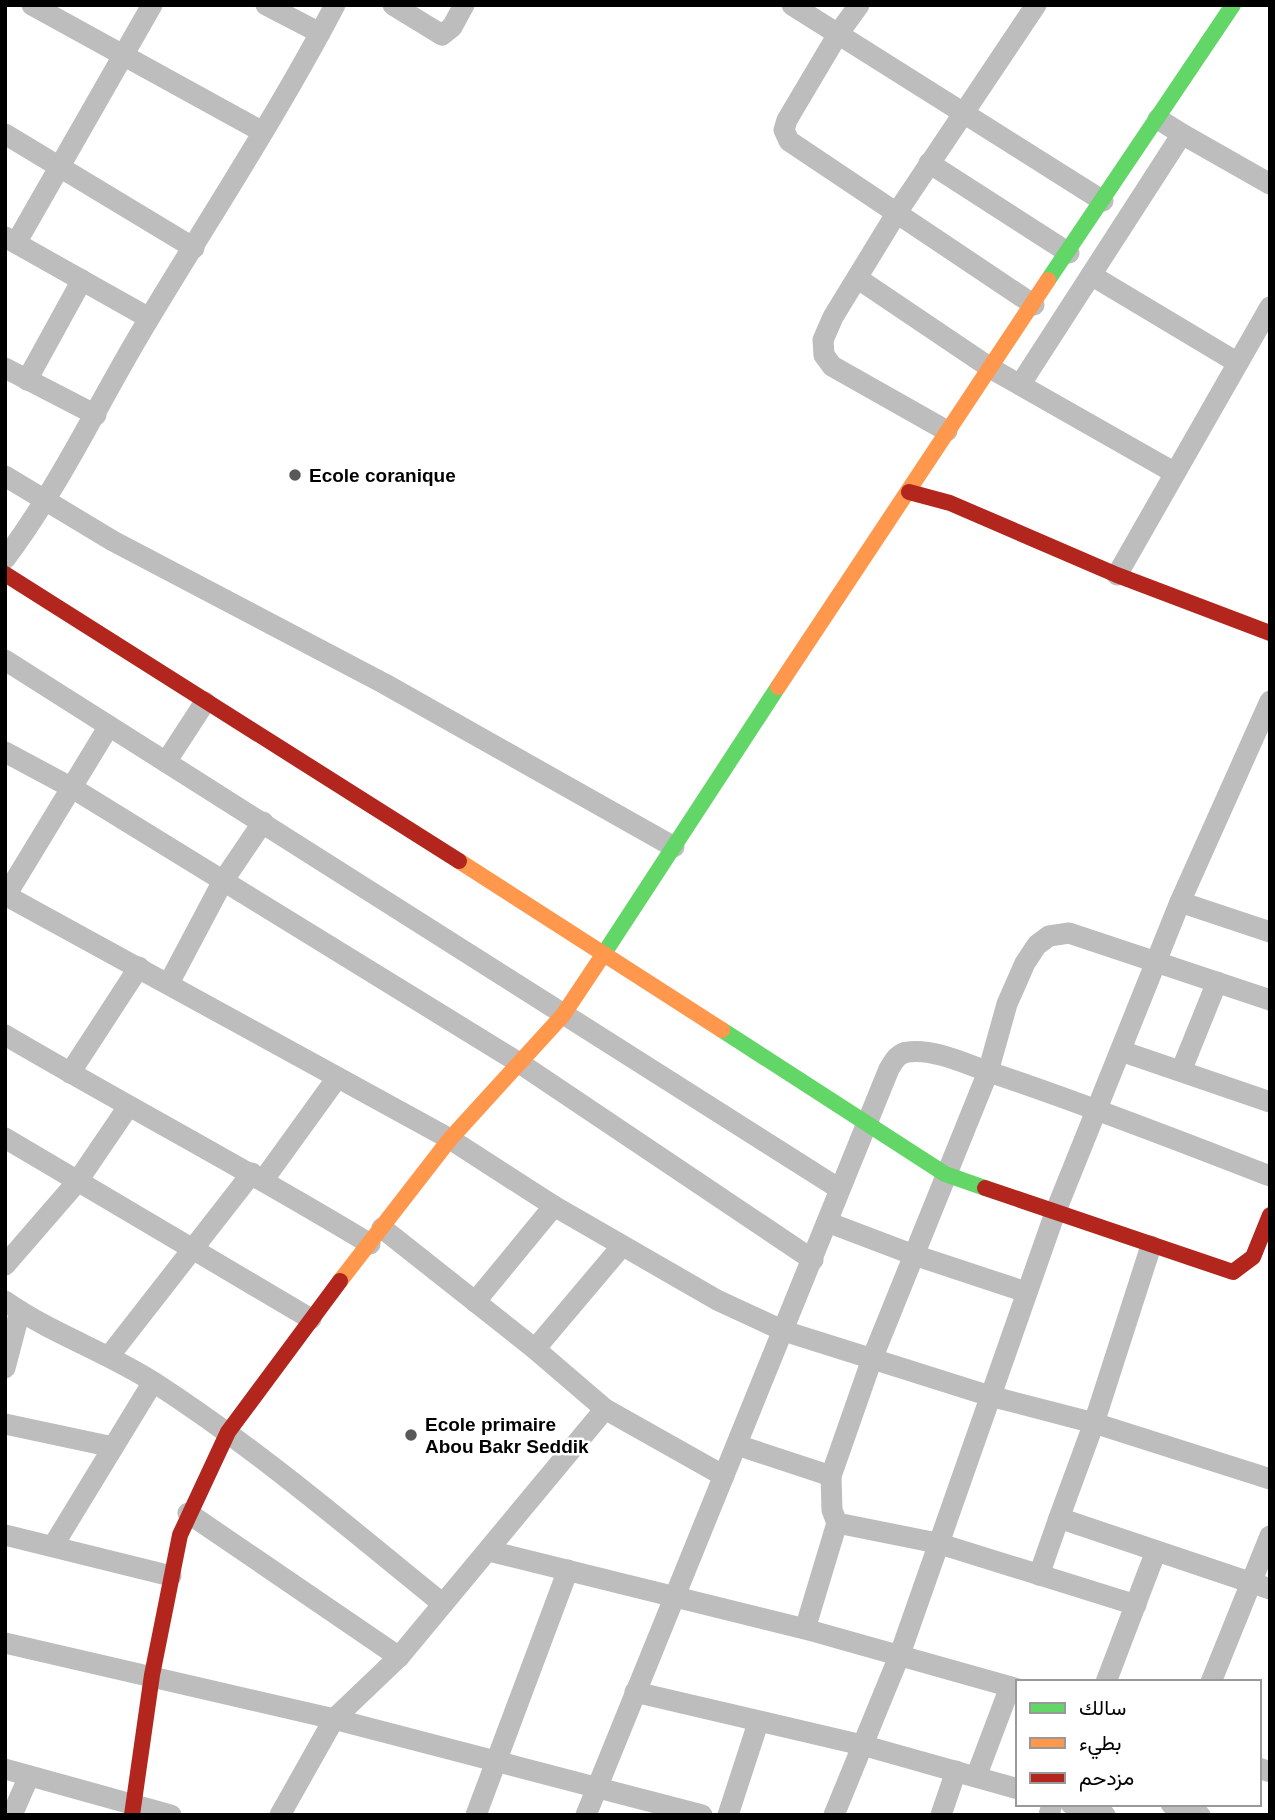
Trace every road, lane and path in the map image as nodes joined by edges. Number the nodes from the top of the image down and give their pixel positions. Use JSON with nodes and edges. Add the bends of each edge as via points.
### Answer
{"nodes":[{"id":1,"x":32,"y":5,"type":"edge"},
{"id":2,"x":152,"y":5,"type":"edge"},
{"id":3,"x":267,"y":5,"type":"edge"},
{"id":4,"x":335,"y":5,"type":"edge"},
{"id":5,"x":393,"y":5,"type":"edge"},
{"id":6,"x":464,"y":5,"type":"edge"},
{"id":7,"x":792,"y":5,"type":"edge"},
{"id":8,"x":859,"y":5,"type":"edge"},
{"id":9,"x":1037,"y":5,"type":"edge"},
{"id":10,"x":1233,"y":5,"type":"edge"},
{"id":11,"x":320,"y":33,"type":"junction"},
{"id":12,"x":838,"y":34,"type":"junction"},
{"id":13,"x":123,"y":54,"type":"junction"},
{"id":14,"x":962,"y":113,"type":"junction"},
{"id":15,"x":1157,"y":119,"type":"junction"},
{"id":16,"x":261,"y":131,"type":"junction"},
{"id":17,"x":5,"y":134,"type":"edge"},
{"id":18,"x":1182,"y":134,"type":"junction"},
{"id":19,"x":929,"y":163,"type":"junction"},
{"id":20,"x":57,"y":167,"type":"junction"},
{"id":21,"x":1270,"y":184,"type":"edge"},
{"id":22,"x":1103,"y":201,"type":"junction"},
{"id":23,"x":896,"y":214,"type":"junction"},
{"id":24,"x":1090,"y":220,"type":"junction"},
{"id":25,"x":1117,"y":234,"type":"junction"},
{"id":26,"x":11,"y":240,"type":"edge"},
{"id":27,"x":194,"y":248,"type":"junction"},
{"id":28,"x":1069,"y":253,"type":"junction"},
{"id":29,"x":1091,"y":275,"type":"junction"},
{"id":30,"x":857,"y":278,"type":"junction"},
{"id":31,"x":82,"y":280,"type":"junction"},
{"id":32,"x":1034,"y":304,"type":"junction"},
{"id":33,"x":1270,"y":307,"type":"edge"},
{"id":34,"x":149,"y":318,"type":"junction"},
{"id":35,"x":1238,"y":363,"type":"junction"},
{"id":36,"x":5,"y":368,"type":"edge"},
{"id":37,"x":992,"y":369,"type":"junction"},
{"id":38,"x":26,"y":380,"type":"junction"},
{"id":39,"x":1020,"y":385,"type":"junction"},
{"id":40,"x":96,"y":415,"type":"junction"},
{"id":41,"x":947,"y":431,"type":"junction"},
{"id":42,"x":1175,"y":473,"type":"junction"},
{"id":43,"x":5,"y":477,"type":"edge"},
{"id":44,"x":909,"y":492,"type":"junction"},
{"id":45,"x":47,"y":499,"type":"junction"},
{"id":46,"x":5,"y":559,"type":"edge"},
{"id":47,"x":5,"y":574,"type":"edge"},
{"id":48,"x":1117,"y":575,"type":"junction"},
{"id":49,"x":1270,"y":633,"type":"edge"},
{"id":50,"x":5,"y":660,"type":"edge"},
{"id":51,"x":1270,"y":701,"type":"edge"},
{"id":52,"x":205,"y":702,"type":"junction"},
{"id":53,"x":110,"y":726,"type":"junction"},
{"id":54,"x":5,"y":752,"type":"edge"},
{"id":55,"x":166,"y":762,"type":"junction"},
{"id":56,"x":74,"y":789,"type":"junction"},
{"id":57,"x":263,"y":822,"type":"junction"},
{"id":58,"x":674,"y":847,"type":"junction"},
{"id":59,"x":223,"y":881,"type":"junction"},
{"id":60,"x":6,"y":896,"type":"edge"},
{"id":61,"x":1180,"y":902,"type":"junction"},
{"id":62,"x":1270,"y":932,"type":"edge"},
{"id":63,"x":602,"y":952,"type":"junction"},
{"id":64,"x":1156,"y":960,"type":"junction"},
{"id":65,"x":139,"y":967,"type":"junction"},
{"id":66,"x":1217,"y":982,"type":"junction"},
{"id":67,"x":169,"y":984,"type":"junction"},
{"id":68,"x":1270,"y":1000,"type":"edge"},
{"id":69,"x":563,"y":1015,"type":"junction"},
{"id":70,"x":5,"y":1035,"type":"edge"},
{"id":71,"x":1121,"y":1051,"type":"junction"},
{"id":72,"x":521,"y":1064,"type":"junction"},
{"id":73,"x":988,"y":1072,"type":"junction"},
{"id":74,"x":1181,"y":1072,"type":"junction"},
{"id":75,"x":70,"y":1073,"type":"junction"},
{"id":76,"x":337,"y":1078,"type":"junction"},
{"id":77,"x":1270,"y":1102,"type":"edge"},
{"id":78,"x":128,"y":1107,"type":"junction"},
{"id":79,"x":1098,"y":1109,"type":"junction"},
{"id":80,"x":865,"y":1124,"type":"junction"},
{"id":81,"x":5,"y":1138,"type":"edge"},
{"id":82,"x":450,"y":1139,"type":"junction"},
{"id":83,"x":946,"y":1174,"type":"junction"},
{"id":84,"x":258,"y":1176,"type":"junction"},
{"id":85,"x":1270,"y":1176,"type":"edge"},
{"id":86,"x":77,"y":1181,"type":"junction"},
{"id":87,"x":838,"y":1188,"type":"junction"},
{"id":88,"x":554,"y":1206,"type":"junction"},
{"id":89,"x":1055,"y":1213,"type":"junction"},
{"id":90,"x":1270,"y":1215,"type":"edge"},
{"id":91,"x":827,"y":1222,"type":"junction"},
{"id":92,"x":376,"y":1236,"type":"junction"},
{"id":93,"x":622,"y":1246,"type":"junction"},
{"id":94,"x":1151,"y":1246,"type":"junction"},
{"id":95,"x":194,"y":1250,"type":"junction"},
{"id":96,"x":914,"y":1255,"type":"junction"},
{"id":97,"x":814,"y":1260,"type":"junction"},
{"id":98,"x":5,"y":1265,"type":"edge"},
{"id":99,"x":1026,"y":1292,"type":"junction"},
{"id":100,"x":475,"y":1302,"type":"junction"},
{"id":101,"x":13,"y":1306,"type":"edge"},
{"id":102,"x":311,"y":1320,"type":"junction"},
{"id":103,"x":784,"y":1331,"type":"junction"},
{"id":104,"x":535,"y":1349,"type":"junction"},
{"id":105,"x":110,"y":1355,"type":"junction"},
{"id":106,"x":872,"y":1359,"type":"junction"},
{"id":107,"x":5,"y":1368,"type":"edge"},
{"id":108,"x":153,"y":1382,"type":"junction"},
{"id":109,"x":989,"y":1396,"type":"junction"},
{"id":110,"x":605,"y":1409,"type":"junction"},
{"id":111,"x":1094,"y":1423,"type":"junction"},
{"id":112,"x":5,"y":1424,"type":"edge"},
{"id":113,"x":228,"y":1432,"type":"junction"},
{"id":114,"x":737,"y":1445,"type":"junction"},
{"id":115,"x":113,"y":1447,"type":"junction"},
{"id":116,"x":724,"y":1476,"type":"junction"},
{"id":117,"x":831,"y":1476,"type":"junction"},
{"id":118,"x":1270,"y":1479,"type":"edge"},
{"id":119,"x":188,"y":1513,"type":"junction"},
{"id":120,"x":1059,"y":1518,"type":"junction"},
{"id":121,"x":837,"y":1523,"type":"junction"},
{"id":122,"x":5,"y":1535,"type":"edge"},
{"id":123,"x":1270,"y":1536,"type":"edge"},
{"id":124,"x":937,"y":1543,"type":"junction"},
{"id":125,"x":53,"y":1546,"type":"junction"},
{"id":126,"x":489,"y":1551,"type":"junction"},
{"id":127,"x":1156,"y":1551,"type":"junction"},
{"id":128,"x":568,"y":1570,"type":"junction"},
{"id":129,"x":1039,"y":1575,"type":"junction"},
{"id":130,"x":171,"y":1576,"type":"junction"},
{"id":131,"x":1261,"y":1585,"type":"edge"},
{"id":132,"x":673,"y":1595,"type":"junction"},
{"id":133,"x":443,"y":1604,"type":"junction"},
{"id":134,"x":1136,"y":1605,"type":"junction"},
{"id":135,"x":805,"y":1629,"type":"junction"},
{"id":136,"x":5,"y":1643,"type":"edge"},
{"id":137,"x":900,"y":1654,"type":"junction"},
{"id":138,"x":400,"y":1657,"type":"junction"},
{"id":139,"x":152,"y":1675,"type":"junction"},
{"id":140,"x":1108,"y":1680,"type":"edge"},
{"id":141,"x":1212,"y":1680,"type":"edge"},
{"id":142,"x":1014,"y":1688,"type":"edge"},
{"id":143,"x":635,"y":1692,"type":"junction"},
{"id":144,"x":334,"y":1719,"type":"junction"},
{"id":145,"x":758,"y":1723,"type":"junction"},
{"id":146,"x":862,"y":1745,"type":"junction"},
{"id":147,"x":494,"y":1759,"type":"junction"},
{"id":148,"x":5,"y":1769,"type":"edge"},
{"id":149,"x":966,"y":1774,"type":"junction"},
{"id":150,"x":29,"y":1776,"type":"junction"},
{"id":151,"x":599,"y":1788,"type":"junction"},
{"id":152,"x":1016,"y":1788,"type":"edge"},
{"id":153,"x":1077,"y":1806,"type":"edge"},
{"id":154,"x":1176,"y":1806,"type":"edge"},
{"id":155,"x":134,"y":1810,"type":"edge"},
{"id":156,"x":12,"y":1815,"type":"edge"},
{"id":157,"x":170,"y":1815,"type":"edge"},
{"id":158,"x":280,"y":1815,"type":"edge"},
{"id":159,"x":476,"y":1815,"type":"edge"},
{"id":160,"x":586,"y":1815,"type":"edge"},
{"id":161,"x":702,"y":1815,"type":"edge"},
{"id":162,"x":729,"y":1815,"type":"edge"},
{"id":163,"x":834,"y":1815,"type":"edge"},
{"id":164,"x":941,"y":1815,"type":"edge"},
{"id":165,"x":1105,"y":1815,"type":"edge"},
{"id":166,"x":1200,"y":1815,"type":"edge"}],
"edges":[{"from":1,"to":13,"type":"street"},
{"from":2,"to":13,"type":"street"},
{"from":3,"to":11,"type":"street"},
{"from":4,"to":11,"type":"street"},
{"from":5,"to":6,"type":"street","via":[[442,35]]},
{"from":7,"to":12,"type":"street"},
{"from":8,"to":12,"type":"street"},
{"from":9,"to":14,"type":"street"},
{"from":10,"to":15,"type":"street"},
{"from":11,"to":16,"type":"street"},
{"from":12,"to":14,"type":"street"},
{"from":12,"to":23,"type":"street","via":[[784,130],[805,154]]},
{"from":13,"to":16,"type":"street"},
{"from":13,"to":20,"type":"street"},
{"from":14,"to":19,"type":"street"},
{"from":14,"to":22,"type":"street"},
{"from":15,"to":18,"type":"street"},
{"from":15,"to":22,"type":"street"},
{"from":16,"to":27,"type":"street"},
{"from":17,"to":20,"type":"street"},
{"from":18,"to":21,"type":"street"},
{"from":18,"to":25,"type":"street"},
{"from":19,"to":23,"type":"street"},
{"from":19,"to":28,"type":"street"},
{"from":20,"to":26,"type":"street"},
{"from":20,"to":27,"type":"street"},
{"from":22,"to":24,"type":"street"},
{"from":23,"to":30,"type":"street"},
{"from":23,"to":32,"type":"street"},
{"from":24,"to":25,"type":"street"},
{"from":24,"to":28,"type":"street"},
{"from":25,"to":29,"type":"street"},
{"from":26,"to":31,"type":"street"},
{"from":27,"to":34,"type":"street"},
{"from":28,"to":32,"type":"street"},
{"from":29,"to":35,"type":"street"},
{"from":29,"to":39,"type":"street"},
{"from":30,"to":37,"type":"street"},
{"from":30,"to":41,"type":"street","via":[[823,340],[824,355],[832,366]]},
{"from":31,"to":34,"type":"street"},
{"from":31,"to":38,"type":"street"},
{"from":32,"to":37,"type":"street"},
{"from":33,"to":35,"type":"street"},
{"from":34,"to":40,"type":"street"},
{"from":35,"to":42,"type":"street"},
{"from":36,"to":38,"type":"street"},
{"from":37,"to":39,"type":"street"},
{"from":37,"to":41,"type":"street"},
{"from":38,"to":40,"type":"street"},
{"from":39,"to":42,"type":"street"},
{"from":40,"to":45,"type":"street"},
{"from":41,"to":44,"type":"street"},
{"from":42,"to":48,"type":"street"},
{"from":43,"to":45,"type":"street"},
{"from":44,"to":48,"type":"street","via":[[950,503]]},
{"from":44,"to":58,"type":"street"},
{"from":45,"to":46,"type":"street"},
{"from":45,"to":58,"type":"street","via":[[113,541],[385,684]]},
{"from":47,"to":52,"type":"street"},
{"from":48,"to":49,"type":"street"},
{"from":50,"to":53,"type":"street"},
{"from":51,"to":61,"type":"street"},
{"from":52,"to":55,"type":"street"},
{"from":52,"to":63,"type":"street"},
{"from":53,"to":55,"type":"street"},
{"from":53,"to":56,"type":"street"},
{"from":54,"to":56,"type":"street"},
{"from":55,"to":57,"type":"street"},
{"from":56,"to":59,"type":"street"},
{"from":56,"to":60,"type":"street"},
{"from":57,"to":59,"type":"street"},
{"from":57,"to":69,"type":"street"},
{"from":58,"to":63,"type":"street"},
{"from":59,"to":67,"type":"street"},
{"from":59,"to":72,"type":"street"},
{"from":60,"to":65,"type":"street"},
{"from":61,"to":62,"type":"street"},
{"from":61,"to":64,"type":"street"},
{"from":63,"to":69,"type":"street"},
{"from":63,"to":80,"type":"street"},
{"from":64,"to":66,"type":"street"},
{"from":64,"to":71,"type":"street"},
{"from":64,"to":73,"type":"street","via":[[1069,933],[1049,936],[1025,962],[1007,1004]]},
{"from":65,"to":67,"type":"street"},
{"from":65,"to":75,"type":"street"},
{"from":66,"to":68,"type":"street"},
{"from":66,"to":74,"type":"street"},
{"from":67,"to":76,"type":"street"},
{"from":69,"to":72,"type":"street"},
{"from":69,"to":87,"type":"street"},
{"from":70,"to":75,"type":"street"},
{"from":71,"to":74,"type":"street"},
{"from":71,"to":79,"type":"street"},
{"from":72,"to":82,"type":"street"},
{"from":72,"to":97,"type":"street"},
{"from":73,"to":79,"type":"street"},
{"from":73,"to":80,"type":"street","via":[[930,1054],[897,1056]]},
{"from":73,"to":83,"type":"street"},
{"from":74,"to":77,"type":"street"},
{"from":75,"to":78,"type":"street"},
{"from":76,"to":82,"type":"street"},
{"from":76,"to":84,"type":"street"},
{"from":78,"to":84,"type":"street"},
{"from":78,"to":86,"type":"street"},
{"from":79,"to":85,"type":"street"},
{"from":79,"to":89,"type":"street"},
{"from":80,"to":83,"type":"street"},
{"from":80,"to":87,"type":"street"},
{"from":81,"to":86,"type":"street"},
{"from":82,"to":88,"type":"street"},
{"from":82,"to":92,"type":"street"},
{"from":83,"to":89,"type":"street"},
{"from":83,"to":96,"type":"street"},
{"from":84,"to":92,"type":"street"},
{"from":84,"to":95,"type":"street"},
{"from":86,"to":95,"type":"street"},
{"from":86,"to":98,"type":"street"},
{"from":87,"to":91,"type":"street"},
{"from":88,"to":93,"type":"street"},
{"from":88,"to":100,"type":"street"},
{"from":89,"to":94,"type":"street"},
{"from":89,"to":99,"type":"street"},
{"from":90,"to":94,"type":"street","via":[[1255,1255],[1243,1270],[1233,1272]]},
{"from":91,"to":96,"type":"street"},
{"from":91,"to":97,"type":"street"},
{"from":92,"to":100,"type":"street"},
{"from":92,"to":102,"type":"street"},
{"from":93,"to":103,"type":"street","via":[[717,1300]]},
{"from":93,"to":104,"type":"street"},
{"from":94,"to":111,"type":"street"},
{"from":95,"to":102,"type":"street"},
{"from":95,"to":105,"type":"street"},
{"from":96,"to":99,"type":"street"},
{"from":96,"to":106,"type":"street"},
{"from":97,"to":103,"type":"street"},
{"from":99,"to":109,"type":"street"},
{"from":100,"to":104,"type":"street"},
{"from":101,"to":105,"type":"street"},
{"from":101,"to":107,"type":"street"},
{"from":102,"to":113,"type":"street"},
{"from":103,"to":106,"type":"street"},
{"from":103,"to":114,"type":"street"},
{"from":104,"to":110,"type":"street"},
{"from":105,"to":108,"type":"street"},
{"from":106,"to":109,"type":"street"},
{"from":106,"to":117,"type":"street"},
{"from":108,"to":113,"type":"street"},
{"from":108,"to":115,"type":"street"},
{"from":109,"to":111,"type":"street"},
{"from":109,"to":124,"type":"street"},
{"from":110,"to":116,"type":"street"},
{"from":110,"to":126,"type":"street"},
{"from":111,"to":118,"type":"street"},
{"from":111,"to":120,"type":"street"},
{"from":112,"to":115,"type":"street"},
{"from":113,"to":119,"type":"street"},
{"from":113,"to":133,"type":"street"},
{"from":114,"to":116,"type":"street"},
{"from":114,"to":117,"type":"street"},
{"from":115,"to":125,"type":"street"},
{"from":116,"to":132,"type":"street"},
{"from":117,"to":121,"type":"street"},
{"from":119,"to":130,"type":"street"},
{"from":119,"to":138,"type":"street"},
{"from":120,"to":127,"type":"street"},
{"from":120,"to":129,"type":"street"},
{"from":121,"to":124,"type":"street"},
{"from":121,"to":135,"type":"street"},
{"from":122,"to":125,"type":"street"},
{"from":123,"to":131,"type":"street"},
{"from":124,"to":129,"type":"street"},
{"from":124,"to":137,"type":"street"},
{"from":125,"to":130,"type":"street"},
{"from":126,"to":128,"type":"street"},
{"from":126,"to":133,"type":"street"},
{"from":127,"to":131,"type":"street"},
{"from":127,"to":134,"type":"street"},
{"from":128,"to":132,"type":"street"},
{"from":128,"to":147,"type":"street"},
{"from":129,"to":134,"type":"street"},
{"from":130,"to":139,"type":"street"},
{"from":131,"to":141,"type":"street"},
{"from":132,"to":135,"type":"street"},
{"from":132,"to":143,"type":"street"},
{"from":133,"to":138,"type":"street"},
{"from":134,"to":140,"type":"street"},
{"from":135,"to":137,"type":"street"},
{"from":136,"to":139,"type":"street"},
{"from":137,"to":142,"type":"street"},
{"from":137,"to":146,"type":"street"},
{"from":138,"to":144,"type":"street"},
{"from":139,"to":144,"type":"street"},
{"from":139,"to":155,"type":"street"},
{"from":142,"to":149,"type":"street"},
{"from":143,"to":145,"type":"street"},
{"from":143,"to":151,"type":"street"},
{"from":144,"to":147,"type":"street"},
{"from":144,"to":158,"type":"street"},
{"from":145,"to":146,"type":"street"},
{"from":145,"to":162,"type":"street"},
{"from":146,"to":149,"type":"street"},
{"from":146,"to":163,"type":"street"},
{"from":147,"to":151,"type":"street"},
{"from":147,"to":159,"type":"street"},
{"from":148,"to":150,"type":"street"},
{"from":149,"to":152,"type":"street"},
{"from":149,"to":164,"type":"street"},
{"from":150,"to":155,"type":"street"},
{"from":150,"to":156,"type":"street"},
{"from":151,"to":160,"type":"street"},
{"from":151,"to":161,"type":"street"},
{"from":153,"to":165,"type":"street"},
{"from":154,"to":166,"type":"street"},
{"from":155,"to":157,"type":"street"}]}
